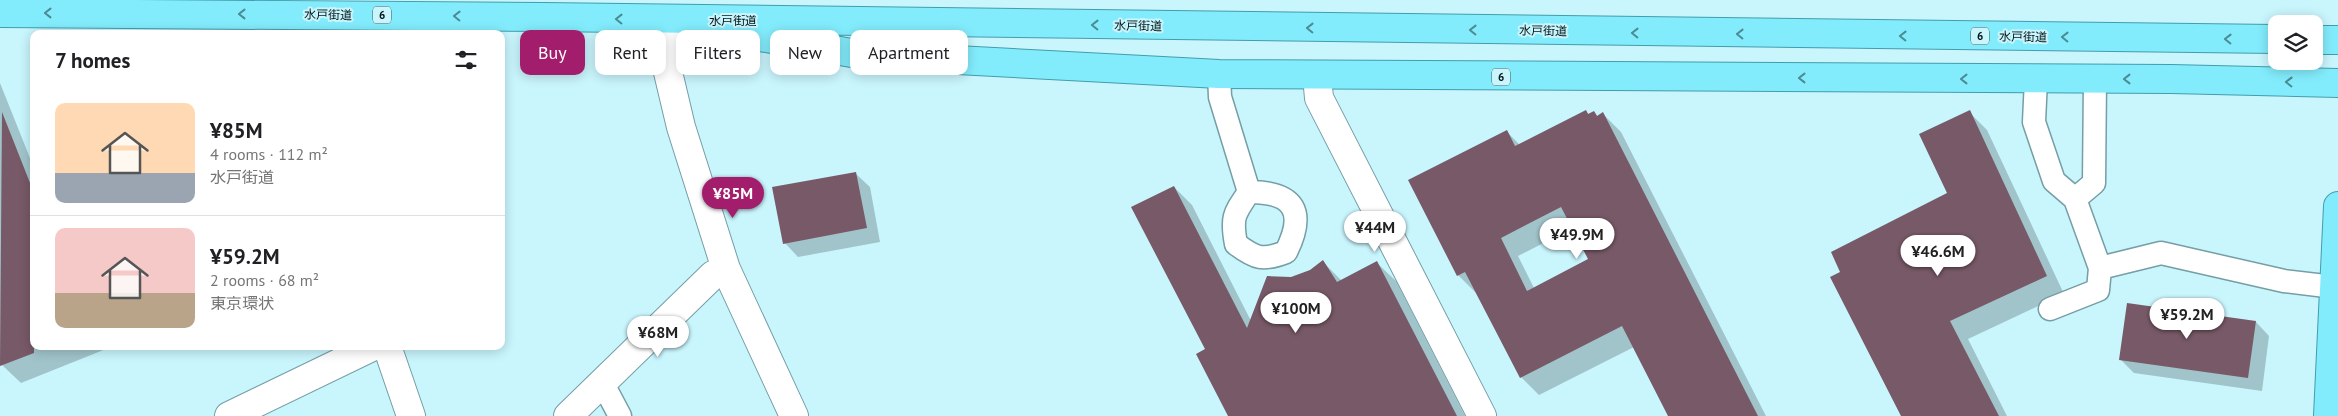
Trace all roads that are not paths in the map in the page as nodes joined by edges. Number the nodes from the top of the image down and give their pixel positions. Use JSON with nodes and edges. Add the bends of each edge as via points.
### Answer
{"nodes":[{"id":1,"x":0,"y":13,"type":"edge"},
{"id":2,"x":668,"y":20,"type":"junction"},
{"id":3,"x":284,"y":24,"type":"edge"},
{"id":4,"x":2268,"y":39,"type":"edge"},
{"id":5,"x":2323,"y":40,"type":"edge"},
{"id":6,"x":2338,"y":40,"type":"edge"},
{"id":7,"x":1219,"y":74,"type":"junction"},
{"id":8,"x":1317,"y":76,"type":"junction"},
{"id":9,"x":2036,"y":79,"type":"junction"},
{"id":10,"x":2095,"y":79,"type":"junction"},
{"id":11,"x":2338,"y":83,"type":"edge"},
{"id":12,"x":1249,"y":192,"type":"dead end"},
{"id":13,"x":2075,"y":199,"type":"junction"},
{"id":14,"x":2338,"y":206,"type":"edge"},
{"id":15,"x":2100,"y":268,"type":"junction"},
{"id":16,"x":726,"y":269,"type":"junction"},
{"id":17,"x":2334,"y":287,"type":"junction"},
{"id":18,"x":2050,"y":309,"type":"dead end"},
{"id":19,"x":366,"y":350,"type":"edge"},
{"id":20,"x":388,"y":350,"type":"edge"},
{"id":21,"x":602,"y":382,"type":"junction"},
{"id":22,"x":229,"y":416,"type":"edge"},
{"id":23,"x":411,"y":416,"type":"edge"},
{"id":24,"x":568,"y":416,"type":"edge"},
{"id":25,"x":620,"y":416,"type":"edge"},
{"id":26,"x":794,"y":416,"type":"edge"},
{"id":27,"x":1482,"y":416,"type":"edge"},
{"id":28,"x":2328,"y":416,"type":"edge"}],
"edges":[{"from":3,"to":1,"type":"highway","name":"水戸街道","number":"6","one_way":true},
{"from":2,"to":3,"type":"highway","name":"水戸街道","number":"6","one_way":true},
{"from":4,"to":2,"type":"highway","name":"水戸街道","number":"6","one_way":true},
{"from":2,"to":7,"type":"highway","number":"6","via":[[863,55]]},
{"from":2,"to":16,"type":"street","via":[[667,68],[681,127]]},
{"from":5,"to":6,"type":"highway"},
{"from":7,"to":8,"type":"highway","number":"6"},
{"from":7,"to":12,"type":"lane","via":[[1220,97]]},
{"from":9,"to":8,"type":"highway","number":"6","one_way":true},
{"from":8,"to":27,"type":"street","via":[[1319,98]]},
{"from":9,"to":10,"type":"highway","number":"6"},
{"from":9,"to":13,"type":"lane","via":[[2034,122],[2054,181]]},
{"from":11,"to":10,"type":"highway","number":"6","one_way":true},
{"from":10,"to":13,"type":"lane","via":[[2094,183]]},
{"from":13,"to":15,"type":"lane"},
{"from":14,"to":17,"type":"highway"},
{"from":15,"to":17,"type":"lane","via":[[2161,253],[2284,280]]},
{"from":15,"to":18,"type":"lane","via":[[2098,290]]},
{"from":16,"to":21,"type":"street","via":[[713,275]]},
{"from":16,"to":26,"type":"street"},
{"from":17,"to":28,"type":"highway"},
{"from":19,"to":22,"type":"street"},
{"from":20,"to":23,"type":"street"},
{"from":21,"to":24,"type":"street"},
{"from":21,"to":25,"type":"lane"}]}
